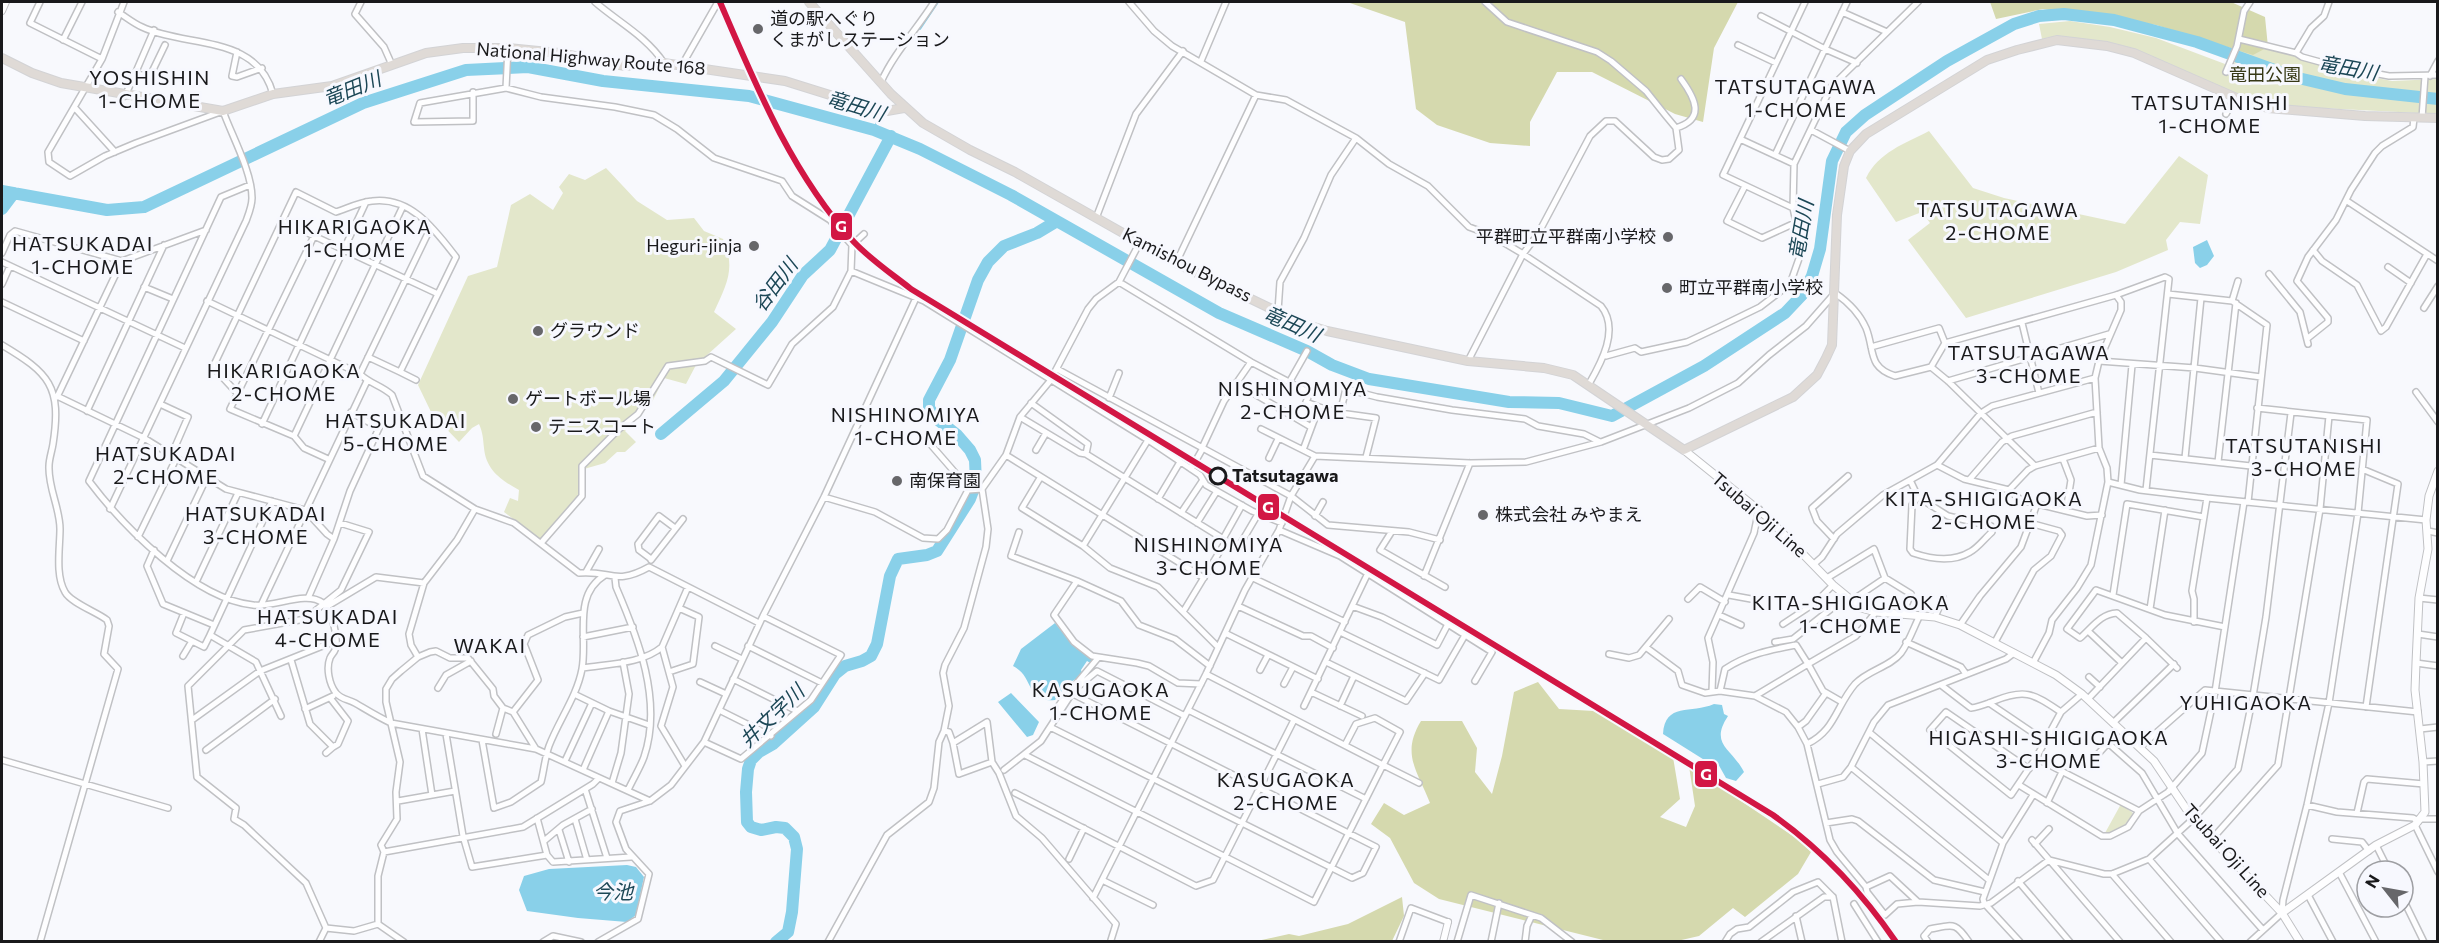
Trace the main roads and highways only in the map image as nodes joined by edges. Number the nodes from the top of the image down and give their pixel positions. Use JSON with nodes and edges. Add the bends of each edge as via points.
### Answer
{"nodes":[{"id":1,"x":809,"y":2,"type":"edge"},
{"id":2,"x":2,"y":58,"type":"edge"},
{"id":3,"x":904,"y":108,"type":"junction"},
{"id":4,"x":2438,"y":118,"type":"edge"},
{"id":5,"x":1684,"y":450,"type":"junction"},
{"id":6,"x":2438,"y":471,"type":"edge"},
{"id":7,"x":2282,"y":913,"type":"junction"},
{"id":8,"x":2300,"y":942,"type":"edge"}],
"edges":[{"from":1,"to":3,"type":"highway","name":"Kamishou Bypass"},
{"from":2,"to":3,"type":"highway","name":"National Highway Route 168","via":[[47,79],[87,89],[223,111],[273,94],[332,86],[426,53],[463,48],[559,53],[625,66],[664,63],[785,81],[878,110]]},
{"from":3,"to":5,"type":"highway","name":"Kamishou Bypass","via":[[938,133],[1016,172],[1139,245],[1301,323],[1468,361],[1573,375]]},
{"from":4,"to":5,"type":"highway","via":[[2268,108],[2134,53],[2107,46],[2057,40],[1987,60],[1847,148],[1837,214],[1832,345],[1816,375],[1793,397]]},
{"from":5,"to":7,"type":"main road","name":"Tsubai Oji Line","via":[[1759,509],[1861,608],[1935,617],[1960,625],[2056,675],[2085,696],[2140,747],[2193,819]]},
{"from":6,"to":7,"type":"main road","via":[[2426,520],[2428,549],[2419,598],[2416,663],[2425,812],[2418,822],[2376,845]]},
{"from":7,"to":8,"type":"main road","name":"Tsubai Oji Line"}]}
